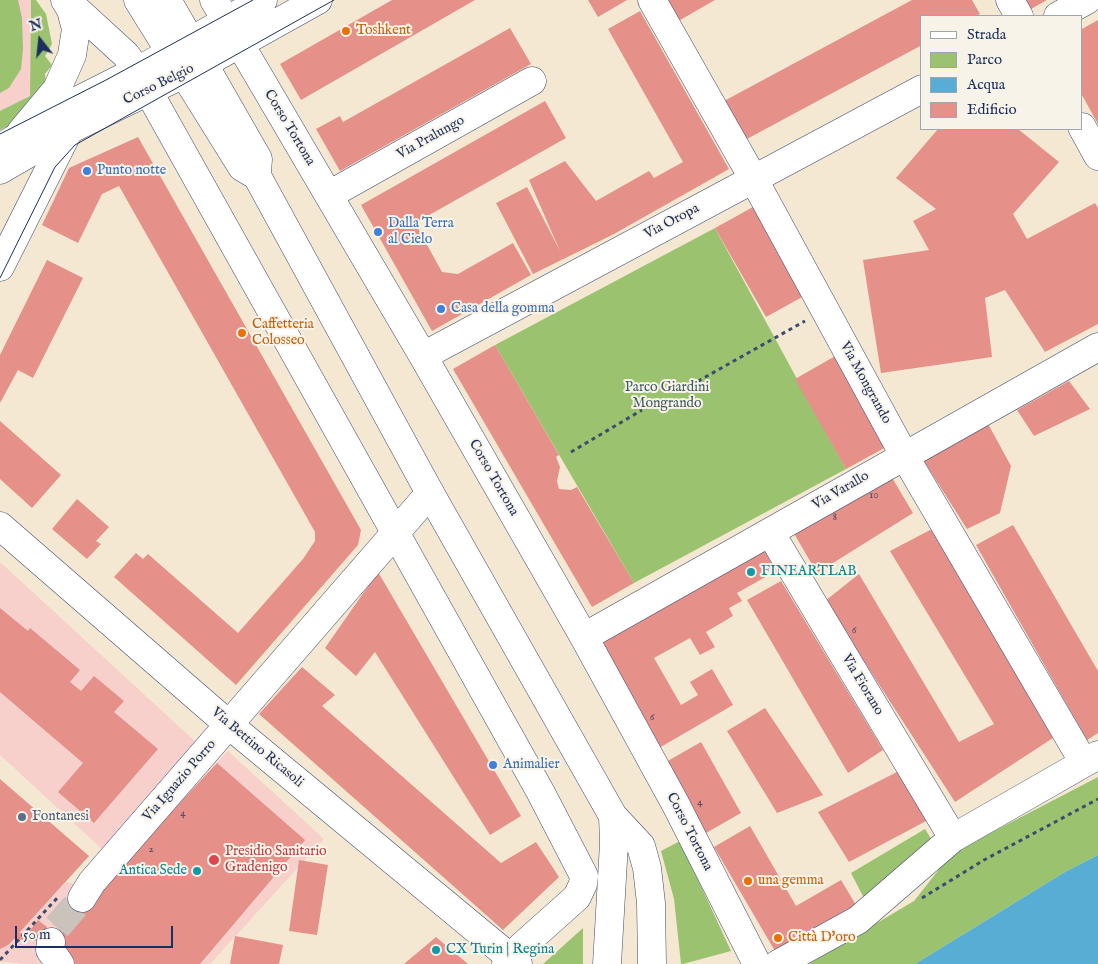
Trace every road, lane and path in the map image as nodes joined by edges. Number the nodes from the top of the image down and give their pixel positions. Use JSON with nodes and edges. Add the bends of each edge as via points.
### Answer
{"nodes":[{"id":1,"x":66,"y":0,"type":"edge"},
{"id":2,"x":138,"y":0,"type":"edge"},
{"id":3,"x":167,"y":0,"type":"edge"},
{"id":4,"x":263,"y":0,"type":"edge"},
{"id":5,"x":318,"y":0,"type":"edge"},
{"id":6,"x":652,"y":0,"type":"edge"},
{"id":7,"x":1010,"y":0,"type":"edge"},
{"id":8,"x":1088,"y":0,"type":"edge"},
{"id":9,"x":1018,"y":15,"type":"edge"},
{"id":10,"x":1060,"y":15,"type":"edge"},
{"id":11,"x":227,"y":22,"type":"edge"},
{"id":12,"x":187,"y":58,"type":"junction"},
{"id":13,"x":142,"y":81,"type":"junction"},
{"id":14,"x":532,"y":81,"type":"dead end"},
{"id":15,"x":920,"y":90,"type":"edge"},
{"id":16,"x":1083,"y":129,"type":"edge"},
{"id":17,"x":69,"y":130,"type":"junction"},
{"id":18,"x":8,"y":143,"type":"edge"},
{"id":19,"x":1098,"y":156,"type":"edge"},
{"id":20,"x":0,"y":170,"type":"edge"},
{"id":21,"x":753,"y":178,"type":"junction"},
{"id":22,"x":329,"y":196,"type":"junction"},
{"id":23,"x":0,"y":267,"type":"edge"},
{"id":24,"x":807,"y":320,"type":"dead end"},
{"id":25,"x":1098,"y":347,"type":"edge"},
{"id":26,"x":423,"y":356,"type":"junction"},
{"id":27,"x":684,"y":390,"type":"dead end"},
{"id":28,"x":642,"y":410,"type":"dead end"},
{"id":29,"x":571,"y":452,"type":"dead end"},
{"id":30,"x":904,"y":455,"type":"junction"},
{"id":31,"x":430,"y":494,"type":"junction"},
{"id":32,"x":0,"y":526,"type":"edge"},
{"id":33,"x":770,"y":532,"type":"junction"},
{"id":34,"x":394,"y":534,"type":"junction"},
{"id":35,"x":584,"y":637,"type":"junction"},
{"id":36,"x":228,"y":724,"type":"junction"},
{"id":37,"x":1091,"y":759,"type":"edge"},
{"id":38,"x":1098,"y":799,"type":"edge"},
{"id":39,"x":613,"y":816,"type":"junction"},
{"id":40,"x":953,"y":838,"type":"junction"},
{"id":41,"x":584,"y":880,"type":"junction"},
{"id":42,"x":79,"y":891,"type":"joint"},
{"id":43,"x":918,"y":901,"type":"dead end"},
{"id":44,"x":610,"y":912,"type":"junction"},
{"id":45,"x":0,"y":960,"type":"edge"},
{"id":46,"x":512,"y":962,"type":"edge"},
{"id":47,"x":607,"y":964,"type":"edge"},
{"id":48,"x":652,"y":964,"type":"edge"},
{"id":49,"x":757,"y":964,"type":"edge"},
{"id":50,"x":778,"y":964,"type":"edge"}],
"edges":[{"from":1,"to":13,"type":"street","via":[[126,55]]},
{"from":1,"to":18,"type":"street","via":[[76,29],[72,55],[57,89]]},
{"from":2,"to":12,"type":"street"},
{"from":3,"to":12,"type":"street"},
{"from":4,"to":11,"type":"street","name":"Corso Belgio"},
{"from":5,"to":11,"type":"street","name":"Corso Belgio"},
{"from":6,"to":21,"type":"street","name":"Via Mongrando"},
{"from":7,"to":9,"type":"street"},
{"from":8,"to":10,"type":"street"},
{"from":11,"to":12,"type":"street","name":"Corso Belgio"},
{"from":11,"to":22,"type":"street","name":"Corso Tortona"},
{"from":12,"to":13,"type":"street","name":"Corso Belgio"},
{"from":12,"to":31,"type":"street","via":[[242,167],[257,176]]},
{"from":13,"to":17,"type":"street","name":"Corso Belgio"},
{"from":13,"to":18,"type":"street","name":"Corso Belgio","via":[[71,104]]},
{"from":13,"to":34,"type":"street"},
{"from":14,"to":22,"type":"street","name":"Via Pralungo"},
{"from":15,"to":21,"type":"street","name":"Via Oropa"},
{"from":16,"to":19,"type":"street"},
{"from":17,"to":20,"type":"street","name":"Corso Belgio"},
{"from":17,"to":23,"type":"street"},
{"from":21,"to":26,"type":"street","name":"Via Oropa"},
{"from":21,"to":30,"type":"street","name":"Via Mongrando"},
{"from":22,"to":26,"type":"street","name":"Corso Tortona"},
{"from":24,"to":27,"type":"path"},
{"from":25,"to":30,"type":"street","name":"Via Varallo"},
{"from":26,"to":35,"type":"street","name":"Corso Tortona"},
{"from":28,"to":29,"type":"path"},
{"from":30,"to":33,"type":"street","name":"Via Varallo"},
{"from":30,"to":37,"type":"street","name":"Via Mongrando"},
{"from":31,"to":34,"type":"street","name":"Via Ignazio Porro"},
{"from":31,"to":39,"type":"street"},
{"from":32,"to":36,"type":"street","name":"Via Bettino Ricasoli"},
{"from":33,"to":35,"type":"street","name":"Via Varallo"},
{"from":33,"to":40,"type":"street","name":"Via Fiorano"},
{"from":34,"to":36,"type":"street","name":"Via Ignazio Porro"},
{"from":34,"to":41,"type":"street","via":[[541,794]]},
{"from":35,"to":49,"type":"street","name":"Corso Tortona","via":[[675,803]]},
{"from":36,"to":42,"type":"street","name":"Via Ignazio Porro"},
{"from":36,"to":46,"type":"street","name":"Via Bettino Ricasoli"},
{"from":37,"to":40,"type":"street"},
{"from":38,"to":43,"type":"path","via":[[984,860]]},
{"from":39,"to":44,"type":"street"},
{"from":39,"to":48,"type":"street","via":[[641,846],[647,868]]},
{"from":40,"to":50,"type":"street","via":[[858,920]]},
{"from":41,"to":44,"type":"street"},
{"from":41,"to":46,"type":"street","via":[[577,897],[521,947]]},
{"from":42,"to":45,"type":"path","via":[[35,920]]},
{"from":44,"to":47,"type":"street"}]}
